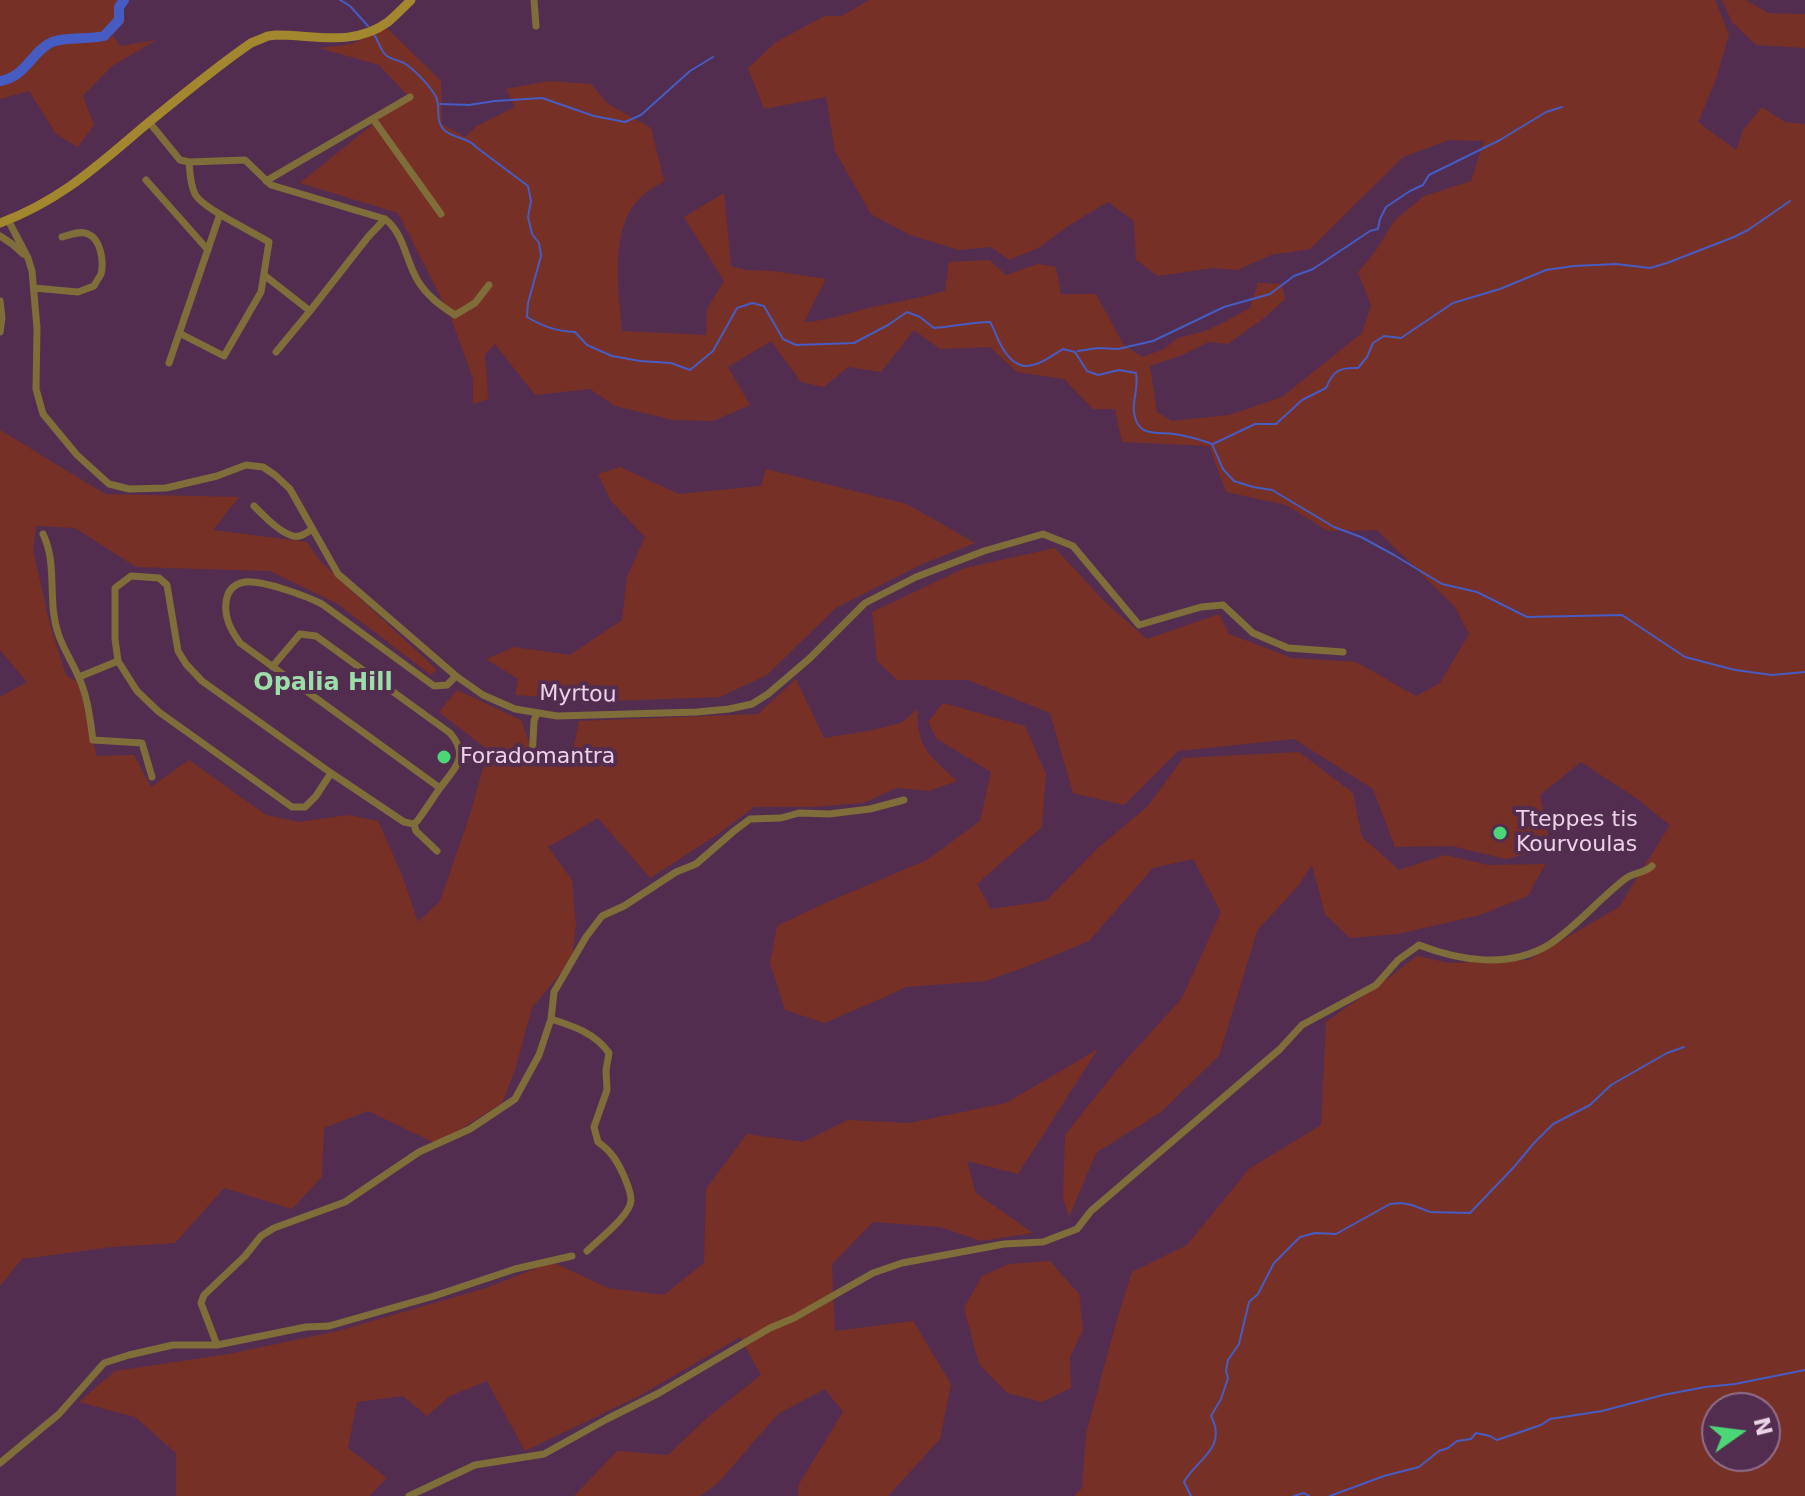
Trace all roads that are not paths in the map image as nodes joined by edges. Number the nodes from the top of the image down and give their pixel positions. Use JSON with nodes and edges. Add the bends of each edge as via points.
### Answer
{"nodes":[{"id":1,"x":411,"y":0,"type":"edge"},
{"id":2,"x":534,"y":0,"type":"edge"},
{"id":3,"x":536,"y":26,"type":"dead end"},
{"id":4,"x":410,"y":97,"type":"dead end"},
{"id":5,"x":373,"y":119,"type":"junction"},
{"id":6,"x":149,"y":122,"type":"junction"},
{"id":7,"x":189,"y":162,"type":"junction"},
{"id":8,"x":146,"y":180,"type":"dead end"},
{"id":9,"x":266,"y":181,"type":"junction"},
{"id":10,"x":220,"y":214,"type":"junction"},
{"id":11,"x":441,"y":214,"type":"dead end"},
{"id":12,"x":385,"y":219,"type":"junction"},
{"id":13,"x":4,"y":221,"type":"edge"},
{"id":14,"x":0,"y":236,"type":"edge"},
{"id":15,"x":62,"y":237,"type":"dead end"},
{"id":16,"x":208,"y":250,"type":"junction"},
{"id":17,"x":28,"y":258,"type":"junction"},
{"id":18,"x":264,"y":275,"type":"junction"},
{"id":19,"x":489,"y":285,"type":"dead end"},
{"id":20,"x":34,"y":288,"type":"junction"},
{"id":21,"x":0,"y":301,"type":"edge"},
{"id":22,"x":310,"y":311,"type":"junction"},
{"id":23,"x":0,"y":332,"type":"edge"},
{"id":24,"x":179,"y":333,"type":"junction"},
{"id":25,"x":276,"y":352,"type":"dead end"},
{"id":26,"x":169,"y":363,"type":"dead end"},
{"id":27,"x":254,"y":506,"type":"dead end"},
{"id":28,"x":312,"y":529,"type":"junction"},
{"id":29,"x":43,"y":534,"type":"dead end"},
{"id":30,"x":1343,"y":652,"type":"dead end"},
{"id":31,"x":118,"y":661,"type":"junction"},
{"id":32,"x":272,"y":667,"type":"junction"},
{"id":33,"x":456,"y":676,"type":"junction"},
{"id":34,"x":79,"y":677,"type":"junction"},
{"id":35,"x":537,"y":713,"type":"junction"},
{"id":36,"x":554,"y":758,"type":"dead end"},
{"id":37,"x":331,"y":773,"type":"junction"},
{"id":38,"x":152,"y":777,"type":"dead end"},
{"id":39,"x":440,"y":788,"type":"junction"},
{"id":40,"x":904,"y":800,"type":"dead end"},
{"id":41,"x":414,"y":824,"type":"junction"},
{"id":42,"x":437,"y":851,"type":"dead end"},
{"id":43,"x":1652,"y":866,"type":"dead end"},
{"id":44,"x":551,"y":1019,"type":"junction"},
{"id":45,"x":587,"y":1251,"type":"dead end"},
{"id":46,"x":572,"y":1256,"type":"dead end"},
{"id":47,"x":217,"y":1345,"type":"junction"},
{"id":48,"x":0,"y":1463,"type":"edge"},
{"id":49,"x":409,"y":1496,"type":"edge"}],
"edges":[{"from":1,"to":6,"type":"street","via":[[388,21],[349,38],[276,35],[259,40]]},
{"from":2,"to":3,"type":"street"},
{"from":4,"to":5,"type":"street"},
{"from":5,"to":9,"type":"street"},
{"from":5,"to":11,"type":"street"},
{"from":6,"to":7,"type":"street","via":[[176,158]]},
{"from":6,"to":13,"type":"street","via":[[55,197]]},
{"from":7,"to":9,"type":"street","via":[[241,159]]},
{"from":7,"to":10,"type":"street","via":[[195,196]]},
{"from":8,"to":16,"type":"street"},
{"from":9,"to":12,"type":"street"},
{"from":10,"to":16,"type":"street"},
{"from":10,"to":18,"type":"street","via":[[269,242]]},
{"from":12,"to":19,"type":"street","via":[[395,228],[418,281],[455,315],[475,303]]},
{"from":12,"to":22,"type":"street"},
{"from":13,"to":17,"type":"street","name":"Myrtou"},
{"from":14,"to":17,"type":"street"},
{"from":15,"to":20,"type":"street","via":[[80,232],[96,239],[101,274],[94,286],[78,292]]},
{"from":16,"to":24,"type":"street"},
{"from":17,"to":20,"type":"street","name":"Myrtou"},
{"from":18,"to":22,"type":"street"},
{"from":18,"to":24,"type":"street","via":[[261,292],[224,356]]},
{"from":20,"to":28,"type":"street","name":"Myrtou","via":[[36,389],[43,414],[109,484],[166,488],[246,465],[263,467],[290,489]]},
{"from":21,"to":23,"type":"street"},
{"from":22,"to":25,"type":"street"},
{"from":24,"to":26,"type":"street"},
{"from":27,"to":28,"type":"street","via":[[294,536]]},
{"from":28,"to":33,"type":"street","name":"Myrtou","via":[[338,574]]},
{"from":29,"to":34,"type":"street","via":[[52,564],[58,633]]},
{"from":30,"to":35,"type":"street","name":"Myrtou","via":[[1288,648],[1253,633],[1223,605],[1139,625],[1073,546],[1043,534],[984,551],[865,603],[810,658],[752,704],[697,712]]},
{"from":31,"to":34,"type":"street"},
{"from":31,"to":37,"type":"street","via":[[159,712],[292,807],[305,807]]},
{"from":31,"to":37,"type":"street","via":[[115,588],[131,576],[159,578],[167,585],[178,651],[186,664]]},
{"from":32,"to":33,"type":"street","via":[[230,629],[225,610],[232,587],[246,582],[304,596],[434,686],[447,685]]},
{"from":32,"to":39,"type":"street"},
{"from":32,"to":39,"type":"street","via":[[300,634],[316,636],[458,742],[456,767]]},
{"from":33,"to":35,"type":"street","name":"Myrtou","via":[[483,695]]},
{"from":34,"to":38,"type":"street","via":[[93,740],[142,743]]},
{"from":35,"to":36,"type":"street","via":[[532,759]]},
{"from":37,"to":41,"type":"street"},
{"from":39,"to":41,"type":"street"},
{"from":40,"to":44,"type":"street","via":[[870,809],[750,819],[696,864],[602,916],[554,992]]},
{"from":41,"to":42,"type":"street"},
{"from":43,"to":49,"type":"street","via":[[1628,876],[1549,944],[1514,959],[1469,959],[1419,945],[1376,985],[1302,1025],[1077,1229],[1043,1242],[1004,1244],[873,1273],[544,1454],[475,1465]]},
{"from":44,"to":45,"type":"street","via":[[580,1029],[609,1053],[607,1090],[594,1127],[598,1142],[616,1159],[631,1200],[629,1210]]},
{"from":44,"to":47,"type":"street","via":[[515,1099],[470,1129],[419,1152],[345,1202],[261,1236],[204,1295],[201,1303]]},
{"from":46,"to":47,"type":"street","via":[[329,1326]]},
{"from":47,"to":48,"type":"street","via":[[173,1345],[104,1363],[59,1414]]}]}
